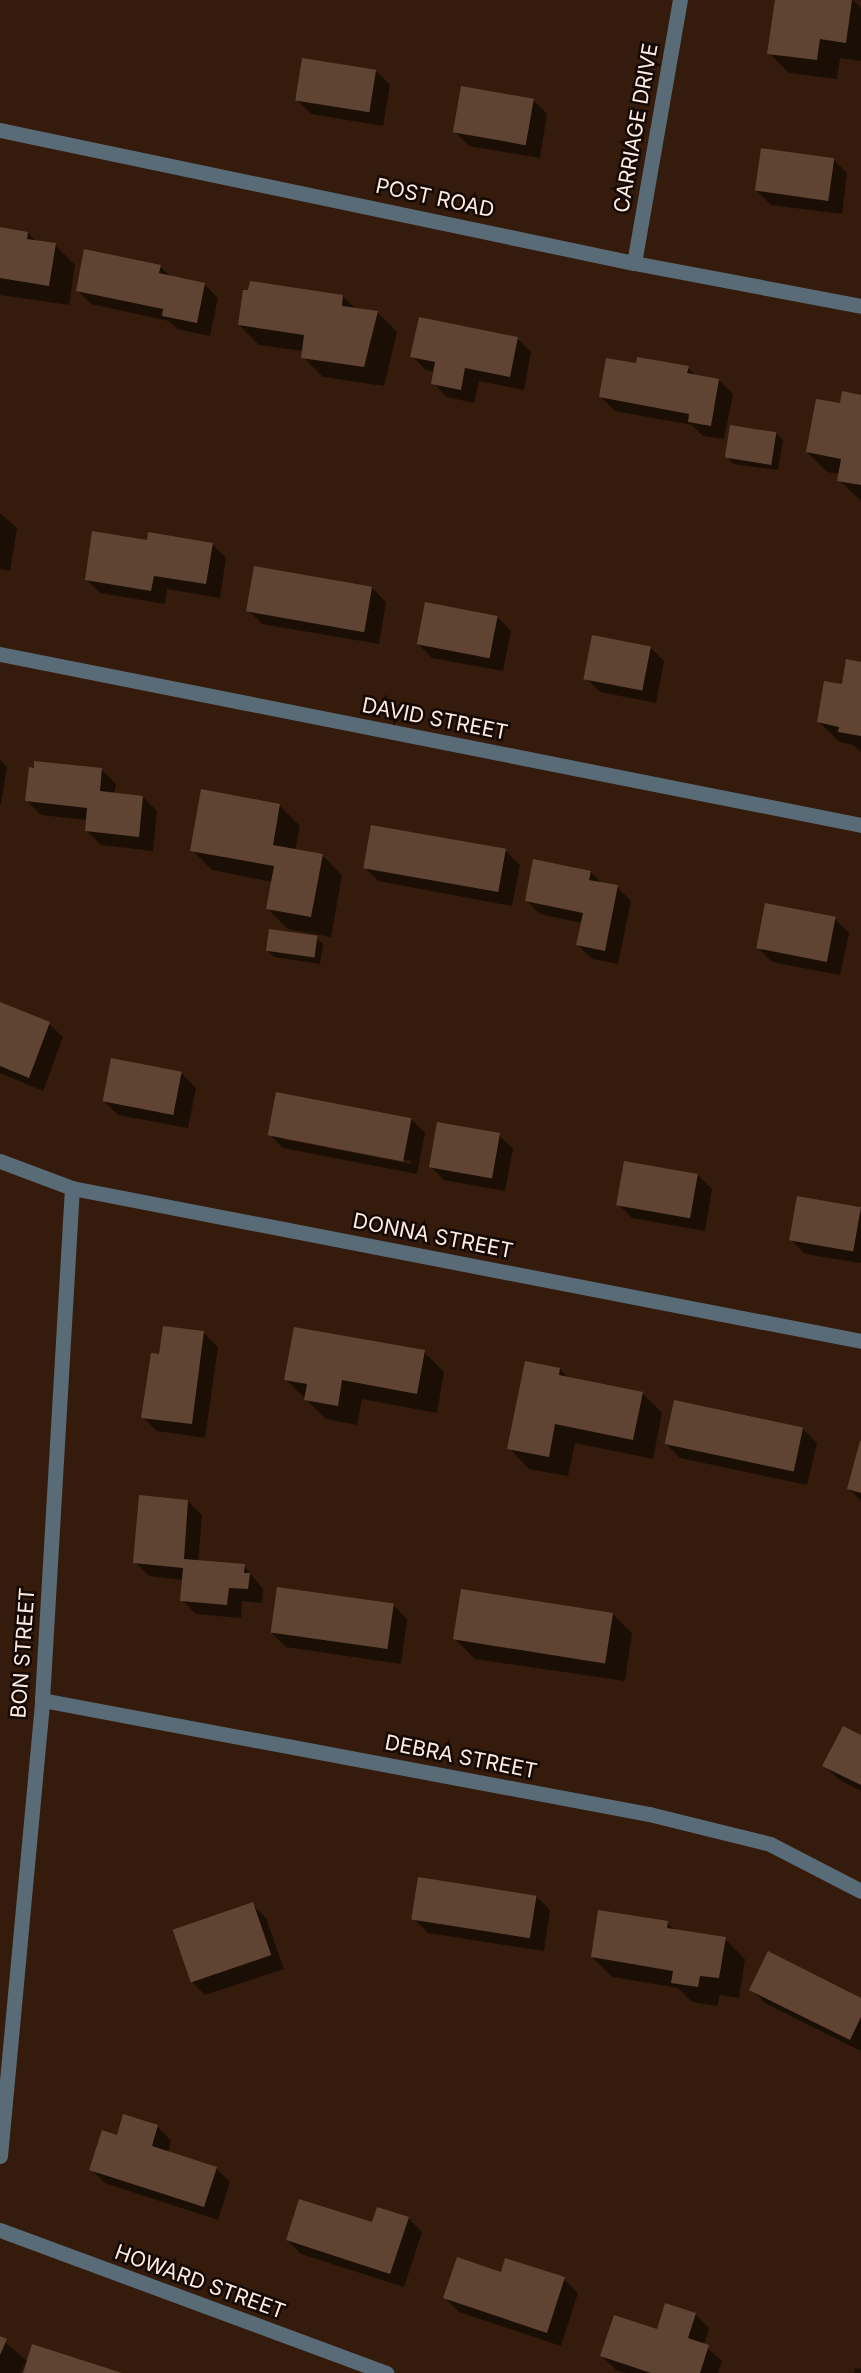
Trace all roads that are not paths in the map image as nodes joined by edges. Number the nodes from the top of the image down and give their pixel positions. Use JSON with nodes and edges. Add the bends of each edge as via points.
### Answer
{"nodes":[{"id":1,"x":680,"y":0,"type":"edge"},
{"id":2,"x":0,"y":130,"type":"edge"},
{"id":3,"x":634,"y":263,"type":"junction"},
{"id":4,"x":861,"y":306,"type":"edge"},
{"id":5,"x":0,"y":654,"type":"edge"},
{"id":6,"x":861,"y":825,"type":"edge"},
{"id":7,"x":0,"y":1161,"type":"edge"},
{"id":8,"x":72,"y":1188,"type":"junction"},
{"id":9,"x":861,"y":1341,"type":"edge"},
{"id":10,"x":42,"y":1700,"type":"junction"},
{"id":11,"x":861,"y":1891,"type":"edge"},
{"id":12,"x":0,"y":2156,"type":"edge"},
{"id":13,"x":0,"y":2230,"type":"edge"},
{"id":14,"x":386,"y":2373,"type":"edge"}],
"edges":[{"from":1,"to":3,"type":"street","name":"CARRIAGE DRIVE"},
{"from":2,"to":3,"type":"street","name":"POST ROAD"},
{"from":3,"to":4,"type":"street","name":"POST ROAD"},
{"from":5,"to":6,"type":"street","name":"DAVID STREET"},
{"from":7,"to":8,"type":"street","name":"DONNA STREET"},
{"from":8,"to":9,"type":"street","name":"DONNA STREET"},
{"from":8,"to":10,"type":"street","name":"BON STREET"},
{"from":10,"to":11,"type":"street","name":"DEBRA STREET","via":[[649,1814],[770,1844]]},
{"from":10,"to":12,"type":"street","name":"BON STREET"},
{"from":13,"to":14,"type":"street","name":"HOWARD STREET"}]}
